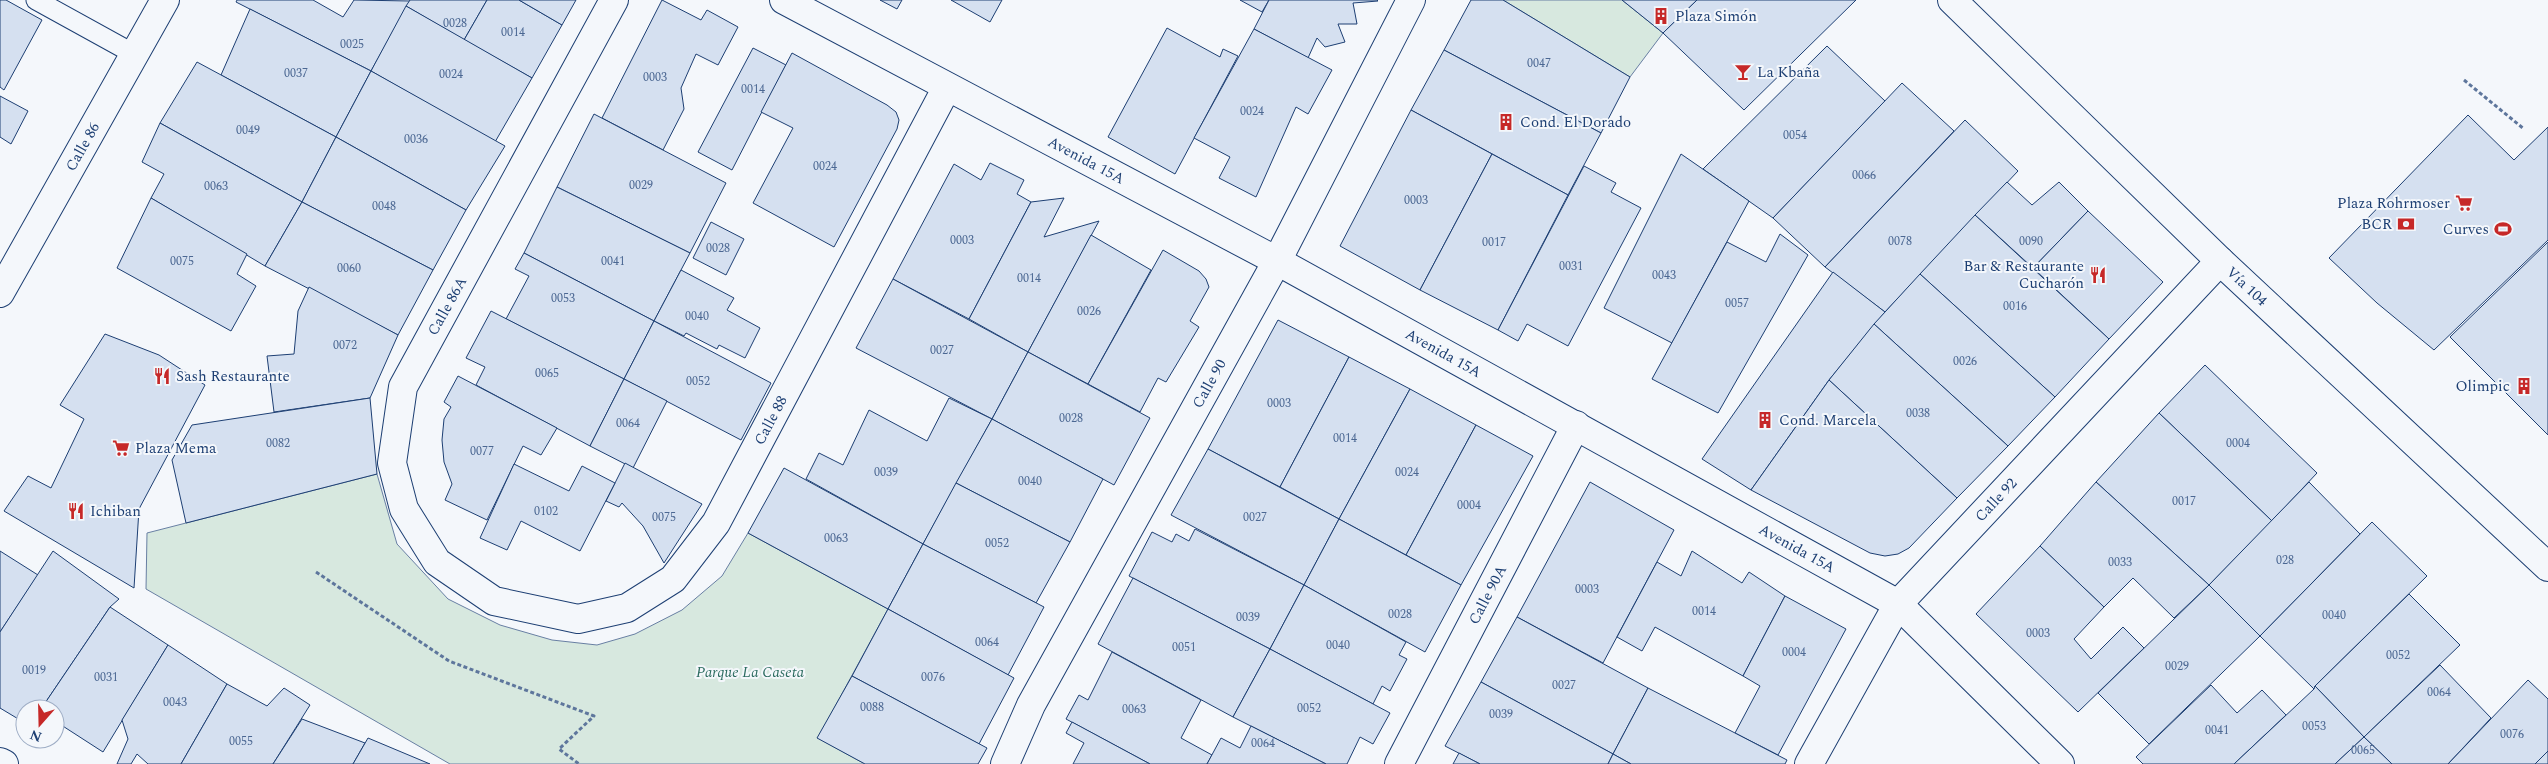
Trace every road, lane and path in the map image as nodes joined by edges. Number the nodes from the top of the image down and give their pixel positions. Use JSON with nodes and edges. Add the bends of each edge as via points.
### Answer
{"nodes":[{"id":1,"x":36,"y":0,"type":"edge"},
{"id":2,"x":165,"y":0,"type":"edge"},
{"id":3,"x":614,"y":0,"type":"edge"},
{"id":4,"x":784,"y":0,"type":"edge"},
{"id":5,"x":1411,"y":0,"type":"edge"},
{"id":6,"x":1952,"y":0,"type":"edge"},
{"id":7,"x":134,"y":54,"type":"junction"},
{"id":8,"x":2464,"y":80,"type":"dead end"},
{"id":9,"x":947,"y":87,"type":"junction"},
{"id":10,"x":2524,"y":129,"type":"dead end"},
{"id":11,"x":1277,"y":261,"type":"junction"},
{"id":12,"x":2220,"y":261,"type":"junction"},
{"id":13,"x":0,"y":293,"type":"edge"},
{"id":14,"x":1576,"y":425,"type":"junction"},
{"id":15,"x":2548,"y":567,"type":"edge"},
{"id":16,"x":316,"y":572,"type":"dead end"},
{"id":17,"x":494,"y":601,"type":"joint"},
{"id":18,"x":1898,"y":604,"type":"junction"},
{"id":19,"x":0,"y":762,"type":"edge"},
{"id":20,"x":4,"y":764,"type":"edge"},
{"id":21,"x":579,"y":764,"type":"edge"},
{"id":22,"x":1005,"y":764,"type":"edge"},
{"id":23,"x":1398,"y":764,"type":"edge"},
{"id":24,"x":1809,"y":764,"type":"edge"},
{"id":25,"x":2060,"y":764,"type":"edge"}],
"edges":[{"from":1,"to":7,"type":"lane"},
{"from":2,"to":7,"type":"street","name":"Calle 86"},
{"from":3,"to":17,"type":"street","name":"Calle 86A","via":[[403,387],[392,463],[404,509],[436,562]]},
{"from":4,"to":9,"type":"street","name":"Avenida 15A"},
{"from":5,"to":11,"type":"street","name":"Calle 90"},
{"from":6,"to":12,"type":"street","name":"Vía 104"},
{"from":7,"to":13,"type":"street","name":"Calle 86"},
{"from":8,"to":10,"type":"path"},
{"from":9,"to":11,"type":"street","name":"Avenida 15A"},
{"from":9,"to":17,"type":"street","name":"Calle 88","via":[[716,523],[673,580],[627,608],[578,619]]},
{"from":11,"to":14,"type":"street","name":"Avenida 15A"},
{"from":11,"to":22,"type":"street","name":"Calle 90","via":[[1031,705]]},
{"from":12,"to":15,"type":"street","name":"Vía 104"},
{"from":12,"to":18,"type":"street","name":"Calle 92"},
{"from":14,"to":18,"type":"street","name":"Avenida 15A"},
{"from":14,"to":23,"type":"street","name":"Calle 90A"},
{"from":16,"to":21,"type":"path","via":[[449,661],[594,716],[559,749]]},
{"from":18,"to":24,"type":"street","name":"Calle 92"},
{"from":18,"to":25,"type":"street","name":"Avenida 15A"},
{"from":19,"to":20,"type":"street"}]}
